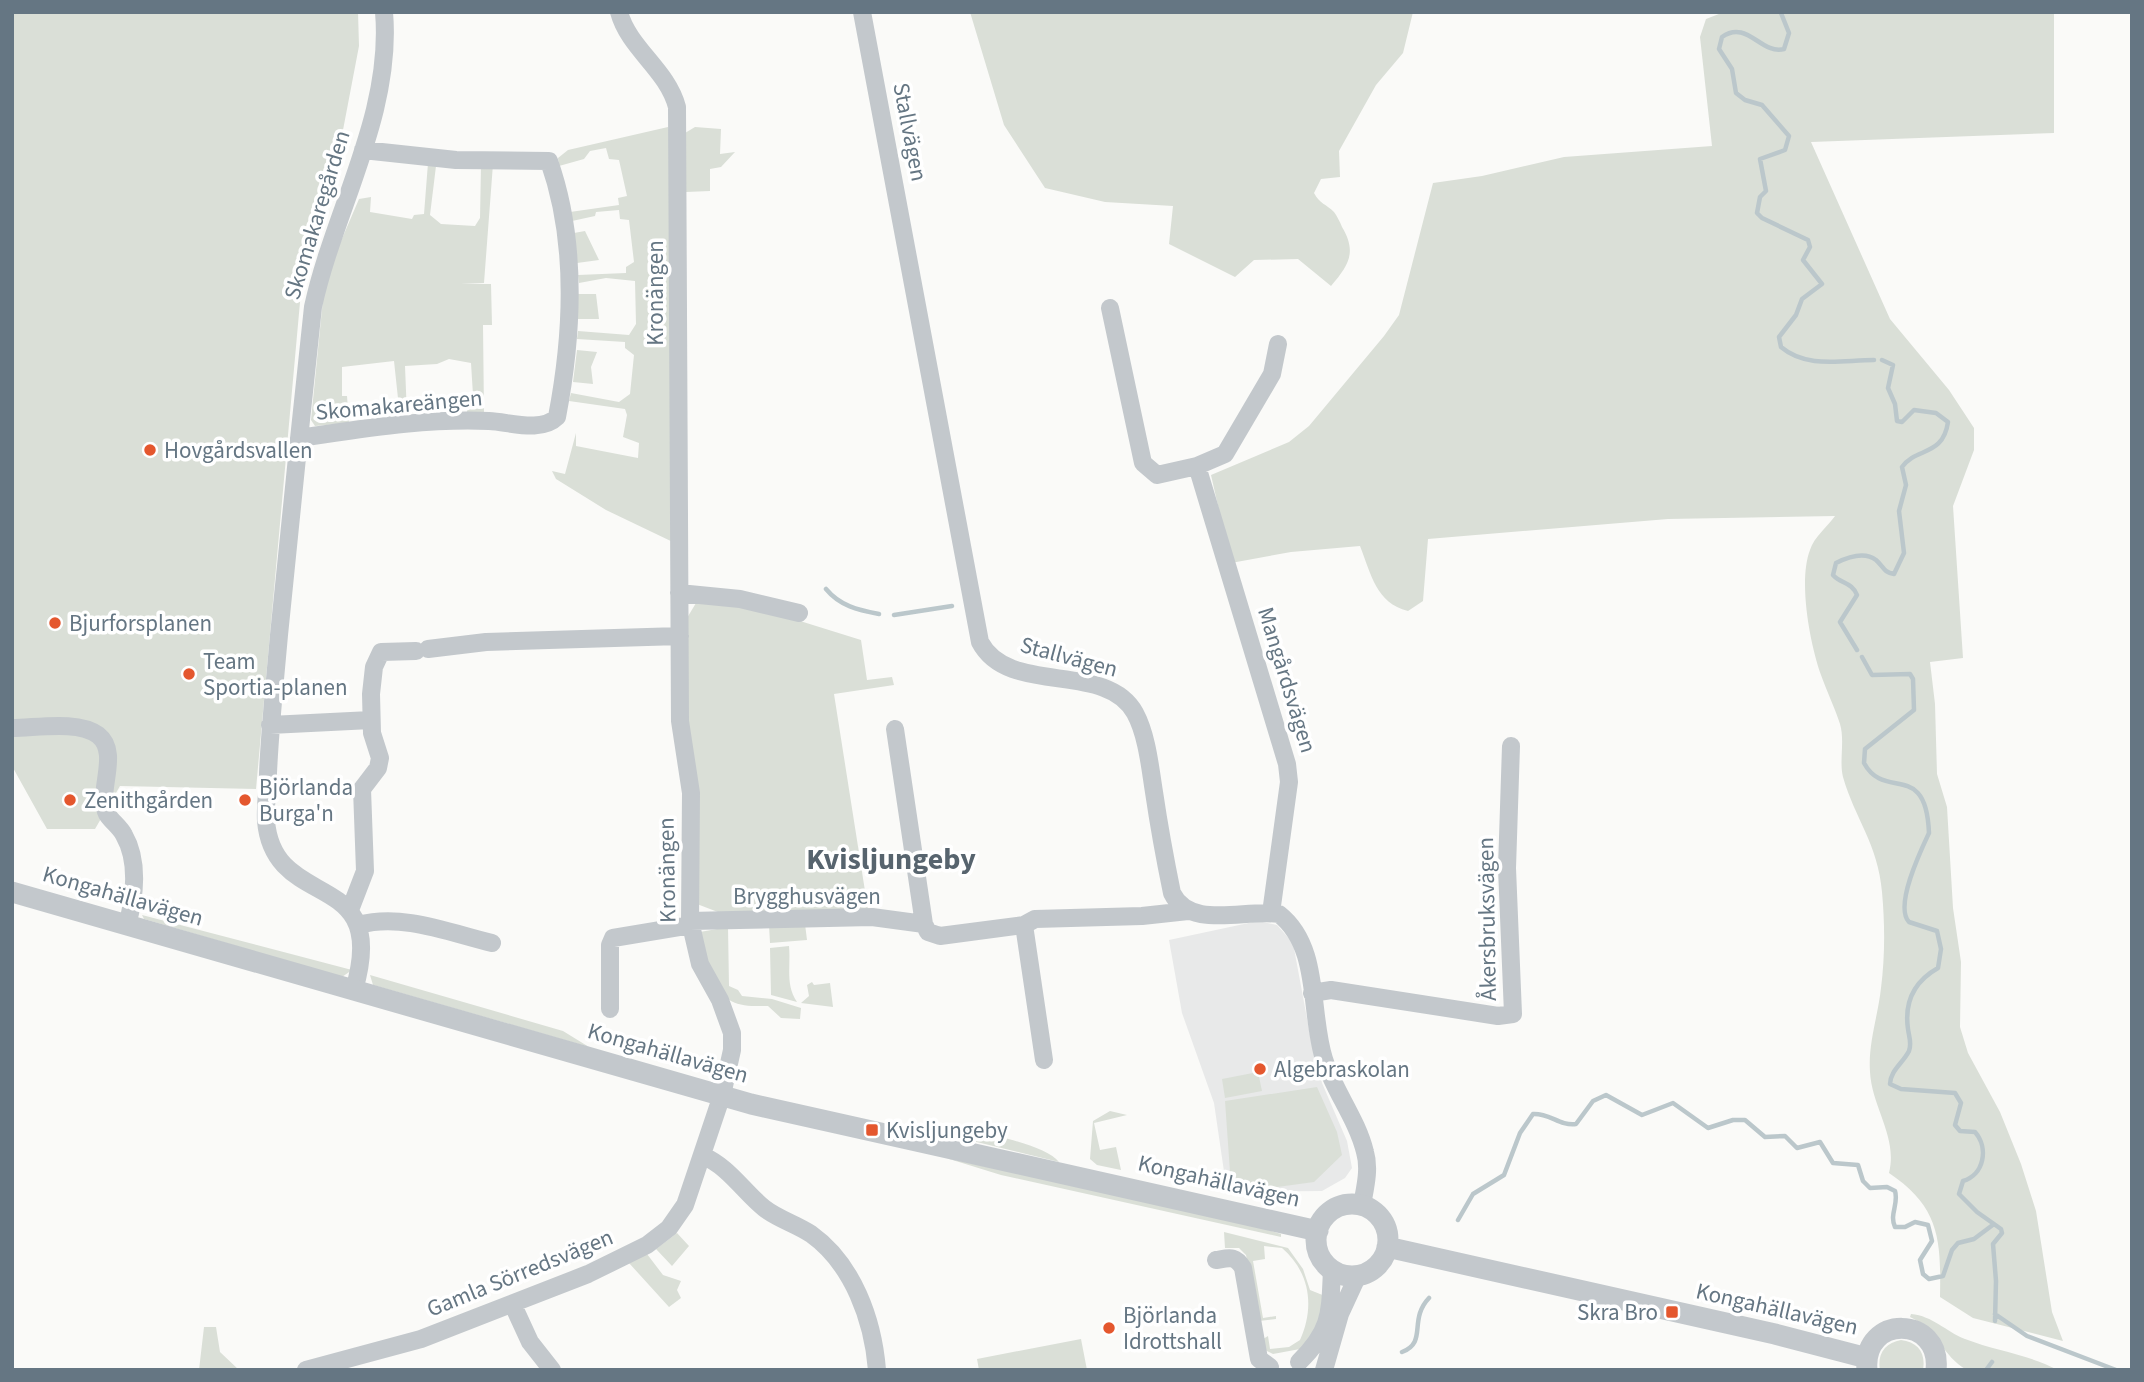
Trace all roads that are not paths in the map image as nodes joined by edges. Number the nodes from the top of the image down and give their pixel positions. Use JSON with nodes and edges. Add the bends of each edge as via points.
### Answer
{"nodes":[{"id":1,"x":384,"y":12,"type":"edge"},
{"id":2,"x":619,"y":12,"type":"edge"},
{"id":3,"x":862,"y":12,"type":"edge"},
{"id":4,"x":363,"y":150,"type":"junction"},
{"id":5,"x":1110,"y":308,"type":"dead end"},
{"id":6,"x":1278,"y":344,"type":"dead end"},
{"id":7,"x":299,"y":438,"type":"junction"},
{"id":8,"x":1197,"y":466,"type":"junction"},
{"id":9,"x":679,"y":593,"type":"junction"},
{"id":10,"x":799,"y":613,"type":"dead end"},
{"id":11,"x":680,"y":636,"type":"junction"},
{"id":12,"x":371,"y":720,"type":"junction"},
{"id":13,"x":270,"y":725,"type":"junction"},
{"id":14,"x":12,"y":728,"type":"edge"},
{"id":15,"x":895,"y":729,"type":"dead end"},
{"id":16,"x":1511,"y":746,"type":"dead end"},
{"id":17,"x":12,"y":892,"type":"edge"},
{"id":18,"x":1188,"y":911,"type":"junction"},
{"id":19,"x":1272,"y":913,"type":"junction"},
{"id":20,"x":354,"y":918,"type":"junction"},
{"id":21,"x":690,"y":923,"type":"junction"},
{"id":22,"x":924,"y":924,"type":"junction"},
{"id":23,"x":127,"y":925,"type":"junction"},
{"id":24,"x":1024,"y":925,"type":"junction"},
{"id":25,"x":492,"y":943,"type":"dead end"},
{"id":26,"x":354,"y":990,"type":"junction"},
{"id":27,"x":1312,"y":993,"type":"junction"},
{"id":28,"x":610,"y":1009,"type":"dead end"},
{"id":29,"x":1044,"y":1060,"type":"dead end"},
{"id":30,"x":722,"y":1095,"type":"junction"},
{"id":31,"x":703,"y":1156,"type":"junction"},
{"id":32,"x":1362,"y":1205,"type":"junction"},
{"id":33,"x":1318,"y":1231,"type":"junction"},
{"id":34,"x":1387,"y":1247,"type":"junction"},
{"id":35,"x":1216,"y":1260,"type":"dead end"},
{"id":36,"x":1332,"y":1269,"type":"junction"},
{"id":37,"x":1358,"y":1275,"type":"junction"},
{"id":38,"x":513,"y":1305,"type":"junction"},
{"id":39,"x":1867,"y":1364,"type":"edge"},
{"id":40,"x":1303,"y":1366,"type":"edge"},
{"id":41,"x":1269,"y":1368,"type":"edge"},
{"id":42,"x":306,"y":1370,"type":"edge"},
{"id":43,"x":552,"y":1370,"type":"edge"},
{"id":44,"x":877,"y":1370,"type":"edge"},
{"id":45,"x":1324,"y":1370,"type":"edge"},
{"id":46,"x":1936,"y":1370,"type":"edge"}],
"edges":[{"from":1,"to":4,"type":"street","name":"Skomakaregården","via":[[381,79]]},
{"from":2,"to":9,"type":"street","name":"Kronängen","via":[[635,43],[666,78],[677,107]]},
{"from":3,"to":18,"type":"street","name":"Stallvägen","via":[[980,642],[991,658],[1002,664],[1098,687],[1121,697],[1135,713],[1172,892]]},
{"from":4,"to":7,"type":"street","name":"Skomakaregården","via":[[313,307]]},
{"from":4,"to":7,"type":"street","name":"Skomakareängen","via":[[456,160],[549,161],[566,235],[571,297],[568,363],[557,417],[544,426],[488,420],[419,422]]},
{"from":5,"to":8,"type":"street","via":[[1143,463],[1157,475]]},
{"from":6,"to":8,"type":"street","via":[[1272,374],[1225,454]]},
{"from":7,"to":13,"type":"street","name":"Skomakaregården"},
{"from":8,"to":19,"type":"street","name":"Mangårdsvägen","via":[[1289,773]]},
{"from":9,"to":10,"type":"street","via":[[751,601]]},
{"from":9,"to":11,"type":"street","name":"Kronängen"},
{"from":11,"to":12,"type":"street","via":[[492,641],[389,650],[377,657]]},
{"from":11,"to":21,"type":"street","name":"Kronängen","via":[[680,721],[691,793]]},
{"from":12,"to":13,"type":"street"},
{"from":12,"to":20,"type":"street","via":[[380,758],[362,789],[365,871]]},
{"from":13,"to":20,"type":"street","name":"Skomakaregården","via":[[266,821],[273,850],[289,871]]},
{"from":14,"to":23,"type":"street","via":[[77,728],[98,735],[105,745],[107,813],[127,839],[131,856],[133,901]]},
{"from":15,"to":22,"type":"street"},
{"from":16,"to":27,"type":"street","name":"Åkersbruksvägen","via":[[1507,868],[1513,1014],[1498,1016],[1331,990]]},
{"from":17,"to":23,"type":"street","name":"Kongahällavägen"},
{"from":18,"to":19,"type":"street"},
{"from":18,"to":24,"type":"street","name":"Brygghusvägen","via":[[1035,919]]},
{"from":19,"to":27,"type":"street","via":[[1286,920],[1301,941]]},
{"from":20,"to":25,"type":"street","via":[[404,922]]},
{"from":20,"to":26,"type":"street","via":[[363,951]]},
{"from":21,"to":22,"type":"street","name":"Brygghusvägen","via":[[872,918]]},
{"from":21,"to":28,"type":"street","name":"Brygghusvägen","via":[[613,938]]},
{"from":21,"to":30,"type":"street","name":"Kronängen","via":[[700,964],[732,1033]]},
{"from":22,"to":24,"type":"street","name":"Brygghusvägen","via":[[928,932],[940,936]]},
{"from":23,"to":26,"type":"street","name":"Kongahällavägen"},
{"from":24,"to":29,"type":"street"},
{"from":26,"to":30,"type":"street","name":"Kongahällavägen"},
{"from":27,"to":32,"type":"street","via":[[1325,1061],[1366,1152]]},
{"from":30,"to":31,"type":"street","name":"Gamla Sörredsvägen"},
{"from":30,"to":33,"type":"street","name":"Kongahällavägen"},
{"from":31,"to":38,"type":"street","name":"Gamla Sörredsvägen","via":[[685,1205],[661,1235],[628,1256]]},
{"from":31,"to":44,"type":"street","via":[[717,1163],[764,1208],[809,1233],[838,1258],[867,1323]]},
{"from":32,"to":33,"type":"street","name":"Kongahällavägen","via":[[1346,1204],[1331,1211]]},
{"from":32,"to":34,"type":"street","via":[[1381,1218]]},
{"from":33,"to":36,"type":"street","name":"Kongahällavägen","via":[[1319,1252]]},
{"from":34,"to":37,"type":"street","via":[[1377,1266]]},
{"from":34,"to":39,"type":"street","name":"Kongahällavägen","via":[[1775,1334]]},
{"from":35,"to":41,"type":"street","via":[[1231,1257],[1243,1268],[1259,1359]]},
{"from":36,"to":37,"type":"street"},
{"from":36,"to":40,"type":"street","via":[[1325,1333]]},
{"from":37,"to":45,"type":"street","via":[[1340,1314]]},
{"from":38,"to":42,"type":"street","name":"Gamla Sörredsvägen","via":[[421,1339]]},
{"from":38,"to":43,"type":"street","via":[[530,1342]]},
{"from":39,"to":46,"type":"street","name":"Kongahällavägen","via":[[1870,1349],[1895,1327],[1926,1337]]},
{"from":40,"to":41,"type":"street","via":[[1283,1360]]}]}
